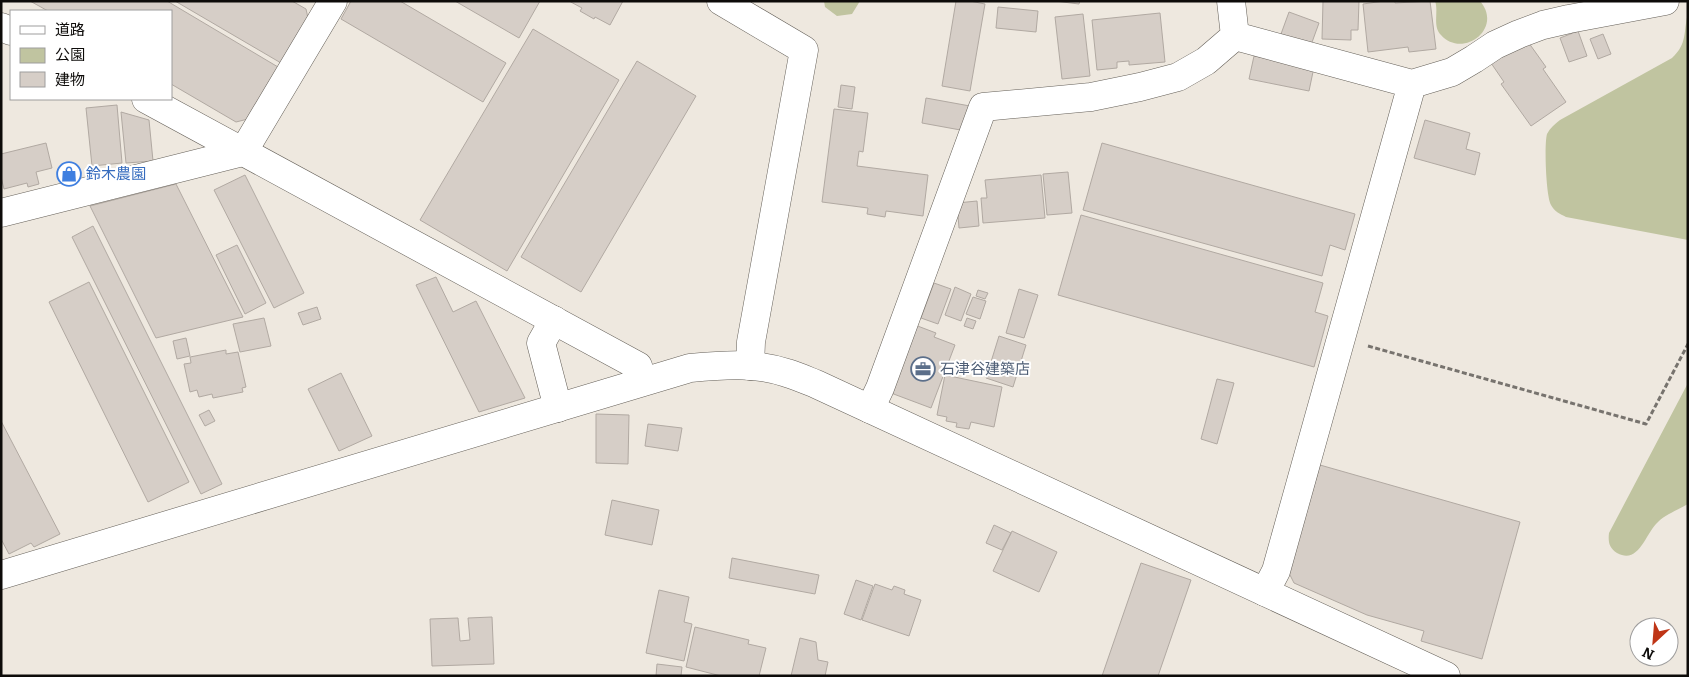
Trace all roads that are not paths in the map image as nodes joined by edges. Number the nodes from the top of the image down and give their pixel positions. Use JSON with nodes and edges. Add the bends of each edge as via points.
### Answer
{"nodes":[{"id":1,"x":721,"y":1,"type":"edge"},
{"id":2,"x":1231,"y":1,"type":"edge"},
{"id":3,"x":1665,"y":1,"type":"edge"},
{"id":4,"x":323,"y":5,"type":"edge"},
{"id":5,"x":1235,"y":36,"type":"junction"},
{"id":6,"x":1412,"y":84,"type":"junction"},
{"id":7,"x":148,"y":100,"type":"edge"},
{"id":8,"x":243,"y":152,"type":"junction"},
{"id":9,"x":1,"y":213,"type":"edge"},
{"id":10,"x":554,"y":320,"type":"junction"},
{"id":11,"x":750,"y":366,"type":"junction"},
{"id":12,"x":643,"y":382,"type":"junction"},
{"id":13,"x":558,"y":408,"type":"junction"},
{"id":14,"x":870,"y":409,"type":"junction"},
{"id":15,"x":1,"y":575,"type":"edge"},
{"id":16,"x":1266,"y":592,"type":"junction"},
{"id":17,"x":1446,"y":676,"type":"edge"}],
"edges":[{"from":1,"to":11,"type":"street","via":[[804,50],[751,342]]},
{"from":2,"to":5,"type":"street"},
{"from":3,"to":6,"type":"street","via":[[1544,25],[1495,45],[1452,72]]},
{"from":4,"to":8,"type":"street"},
{"from":5,"to":6,"type":"street"},
{"from":5,"to":14,"type":"street","via":[[1206,62],[1178,77],[1092,97],[983,106]]},
{"from":6,"to":16,"type":"street","via":[[1276,571]]},
{"from":7,"to":8,"type":"street"},
{"from":8,"to":9,"type":"street"},
{"from":8,"to":10,"type":"street"},
{"from":10,"to":12,"type":"street","via":[[638,366]]},
{"from":10,"to":13,"type":"street","via":[[541,343]]},
{"from":11,"to":12,"type":"street","via":[[690,368]]},
{"from":11,"to":14,"type":"street","via":[[786,372]]},
{"from":12,"to":13,"type":"street"},
{"from":13,"to":15,"type":"street"},
{"from":14,"to":16,"type":"street"},
{"from":16,"to":17,"type":"street"}]}
